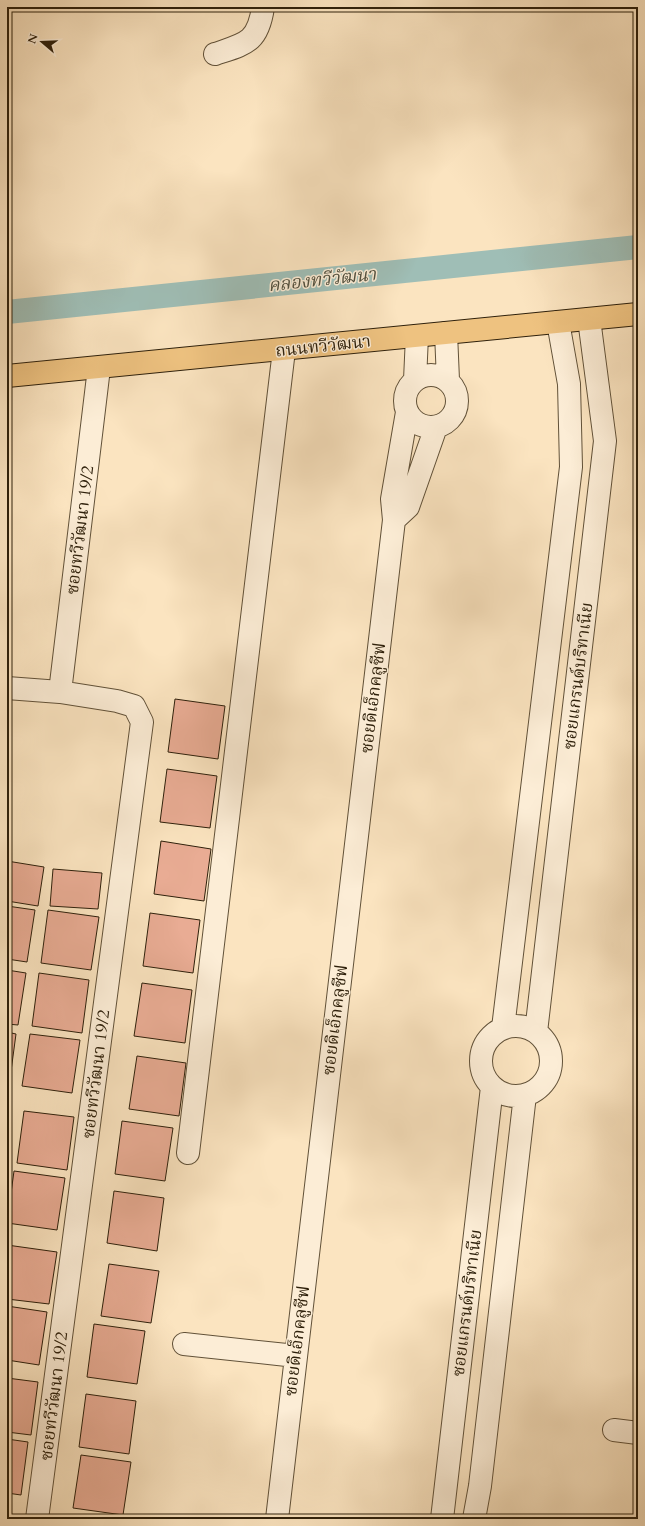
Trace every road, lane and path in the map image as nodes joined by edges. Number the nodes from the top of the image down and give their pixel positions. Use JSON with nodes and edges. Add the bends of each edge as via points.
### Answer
{"nodes":[{"id":1,"x":263,"y":7,"type":"edge"},
{"id":2,"x":215,"y":54,"type":"dead end"},
{"id":3,"x":638,"y":314,"type":"edge"},
{"id":4,"x":589,"y":319,"type":"junction"},
{"id":5,"x":558,"y":322,"type":"junction"},
{"id":6,"x":446,"y":333,"type":"junction"},
{"id":7,"x":417,"y":336,"type":"junction"},
{"id":8,"x":284,"y":350,"type":"junction"},
{"id":9,"x":99,"y":368,"type":"junction"},
{"id":10,"x":7,"y":376,"type":"edge"},
{"id":11,"x":415,"y":380,"type":"junction"},
{"id":12,"x":448,"y":380,"type":"junction"},
{"id":13,"x":407,"y":412,"type":"junction"},
{"id":14,"x":436,"y":427,"type":"junction"},
{"id":15,"x":394,"y":520,"type":"junction"},
{"id":16,"x":7,"y":688,"type":"edge"},
{"id":17,"x":60,"y":692,"type":"junction"},
{"id":18,"x":503,"y":1028,"type":"junction"},
{"id":19,"x":536,"y":1032,"type":"junction"},
{"id":20,"x":492,"y":1087,"type":"junction"},
{"id":21,"x":525,"y":1095,"type":"junction"},
{"id":22,"x":188,"y":1152,"type":"dead end"},
{"id":23,"x":184,"y":1344,"type":"dead end"},
{"id":24,"x":296,"y":1356,"type":"junction"},
{"id":25,"x":614,"y":1430,"type":"dead end"},
{"id":26,"x":638,"y":1433,"type":"edge"},
{"id":27,"x":37,"y":1519,"type":"edge"},
{"id":28,"x":277,"y":1519,"type":"edge"},
{"id":29,"x":442,"y":1519,"type":"edge"},
{"id":30,"x":474,"y":1519,"type":"edge"}],
"edges":[{"from":1,"to":2,"type":"street","via":[[256,32],[247,43]]},
{"from":3,"to":4,"type":"main road","name":"ถนนทวีวัฒนา"},
{"from":4,"to":5,"type":"main road","name":"ถนนทวีวัฒนา"},
{"from":4,"to":19,"type":"street","name":"ซอยแกรนด์บริทาเนีย","via":[[605,441]]},
{"from":5,"to":6,"type":"main road","name":"ถนนทวีวัฒนา"},
{"from":5,"to":18,"type":"street","name":"ซอยแกรนด์บริทาเนีย","via":[[569,384],[571,467]]},
{"from":6,"to":7,"type":"main road","name":"ถนนทวีวัฒนา"},
{"from":6,"to":12,"type":"street"},
{"from":7,"to":8,"type":"main road","name":"ถนนทวีวัฒนา"},
{"from":7,"to":11,"type":"street","name":"ซอยดิเอ็กคลูซีฟ"},
{"from":8,"to":9,"type":"main road","name":"ถนนทวีวัฒนา"},
{"from":8,"to":22,"type":"street"},
{"from":9,"to":10,"type":"main road","name":"ถนนทวีวัฒนา"},
{"from":9,"to":17,"type":"street","name":"ซอยทวีวัฒนา 19/2"},
{"from":11,"to":12,"type":"street","via":[[432,374]]},
{"from":11,"to":13,"type":"street","name":"ซอยดิเอ็กคลูซีฟ","via":[[405,395]]},
{"from":12,"to":14,"type":"street","via":[[457,394],[457,407],[451,419]]},
{"from":13,"to":14,"type":"street","via":[[419,425]]},
{"from":13,"to":15,"type":"street","name":"ซอยดิเอ็กคลูซีฟ","via":[[392,499]]},
{"from":14,"to":15,"type":"street","via":[[408,507]]},
{"from":15,"to":24,"type":"street","name":"ซอยดิเอ็กคลูซีฟ"},
{"from":16,"to":17,"type":"street","name":"ซอยทวีวัฒนา 19/2"},
{"from":17,"to":27,"type":"street","name":"ซอยทวีวัฒนา 19/2","via":[[134,706],[142,722]]},
{"from":18,"to":19,"type":"street","via":[[526,1027]]},
{"from":18,"to":20,"type":"street","via":[[493,1034],[482,1055],[481,1067]]},
{"from":19,"to":21,"type":"street","via":[[544,1040],[551,1061],[544,1082]]},
{"from":20,"to":21,"type":"street","via":[[503,1094]]},
{"from":20,"to":29,"type":"street","name":"ซอยแกรนด์บริทาเนีย"},
{"from":21,"to":30,"type":"street","name":"ซอยแกรนด์บริทาเนีย","via":[[480,1486]]},
{"from":23,"to":24,"type":"street"},
{"from":24,"to":28,"type":"street","name":"ซอยดิเอ็กคลูซีฟ"},
{"from":25,"to":26,"type":"street"}]}
